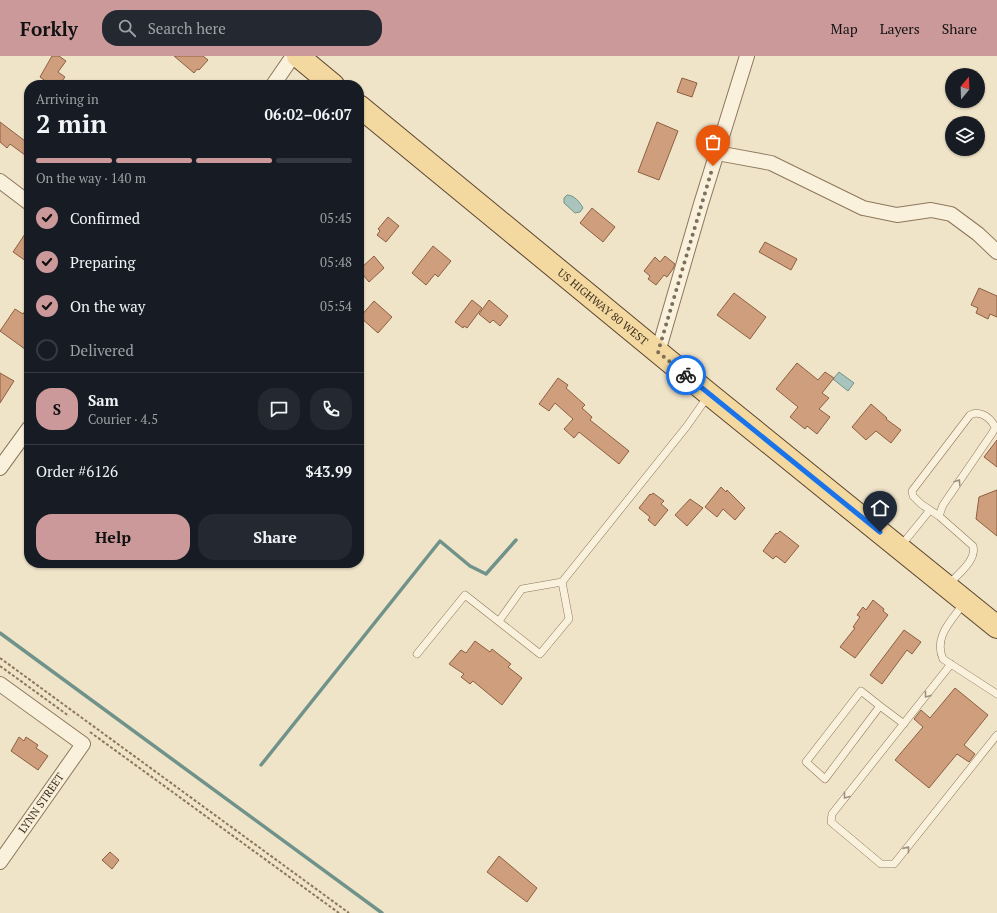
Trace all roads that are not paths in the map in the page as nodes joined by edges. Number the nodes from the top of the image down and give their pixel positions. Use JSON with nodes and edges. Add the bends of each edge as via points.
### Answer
{"nodes":[{"id":1,"x":293,"y":56,"type":"edge"},
{"id":2,"x":298,"y":56,"type":"edge"},
{"id":3,"x":747,"y":56,"type":"edge"},
{"id":4,"x":276,"y":80,"type":"edge"},
{"id":5,"x":327,"y":80,"type":"edge"},
{"id":6,"x":364,"y":110,"type":"edge"},
{"id":7,"x":717,"y":153,"type":"junction"},
{"id":8,"x":0,"y":181,"type":"edge"},
{"id":9,"x":24,"y":199,"type":"edge"},
{"id":10,"x":997,"y":252,"type":"edge"},
{"id":11,"x":658,"y":352,"type":"junction"},
{"id":12,"x":709,"y":394,"type":"junction"},
{"id":13,"x":24,"y":435,"type":"edge"},
{"id":14,"x":0,"y":468,"type":"edge"},
{"id":15,"x":930,"y":510,"type":"junction"},
{"id":16,"x":939,"y":516,"type":"junction"},
{"id":17,"x":900,"y":547,"type":"junction"},
{"id":18,"x":562,"y":582,"type":"junction"},
{"id":19,"x":948,"y":586,"type":"junction"},
{"id":20,"x":965,"y":601,"type":"junction"},
{"id":21,"x":499,"y":621,"type":"junction"},
{"id":22,"x":997,"y":627,"type":"edge"},
{"id":23,"x":417,"y":654,"type":"dead end"},
{"id":24,"x":951,"y":664,"type":"junction"},
{"id":25,"x":0,"y":684,"type":"edge"},
{"id":26,"x":997,"y":694,"type":"edge"},
{"id":27,"x":880,"y":706,"type":"junction"},
{"id":28,"x":904,"y":724,"type":"junction"},
{"id":29,"x":997,"y":735,"type":"edge"},
{"id":30,"x":0,"y":862,"type":"edge"}],
"edges":[{"from":1,"to":4,"type":"street"},
{"from":2,"to":5,"type":"main road"},
{"from":3,"to":7,"type":"street"},
{"from":6,"to":11,"type":"main road","name":"US HIGHWAY 80 WEST"},
{"from":7,"to":10,"type":"street","via":[[771,163],[863,208],[897,215],[931,210],[951,214]]},
{"from":7,"to":11,"type":"street"},
{"from":8,"to":9,"type":"street"},
{"from":11,"to":12,"type":"main road","name":"US HIGHWAY 80 WEST"},
{"from":12,"to":17,"type":"main road","name":"US HIGHWAY 80 WEST"},
{"from":12,"to":18,"type":"lane","via":[[687,426]]},
{"from":13,"to":14,"type":"street"},
{"from":15,"to":16,"type":"lane"},
{"from":16,"to":15,"type":"lane","one_way":true,"via":[[943,505],[996,427],[982,413],[970,415],[912,491],[913,496]]},
{"from":15,"to":17,"type":"lane"},
{"from":16,"to":19,"type":"lane","via":[[973,546],[975,551],[973,557]]},
{"from":17,"to":19,"type":"main road","name":"US HIGHWAY 80 WEST"},
{"from":18,"to":21,"type":"lane","via":[[522,589]]},
{"from":18,"to":21,"type":"lane","via":[[569,619],[540,654]]},
{"from":19,"to":20,"type":"main road","name":"US HIGHWAY 80 WEST"},
{"from":20,"to":22,"type":"main road","name":"US HIGHWAY 80 WEST"},
{"from":20,"to":24,"type":"lane","via":[[939,641],[943,659]]},
{"from":21,"to":23,"type":"lane","via":[[465,595]]},
{"from":24,"to":26,"type":"lane"},
{"from":24,"to":28,"type":"lane","one_way":true},
{"from":25,"to":30,"type":"street","name":"LYNN STREET","via":[[83,744]]},
{"from":27,"to":27,"type":"lane","via":[[824,779],[806,762],[861,690]]},
{"from":27,"to":28,"type":"lane"},
{"from":28,"to":29,"type":"lane","one_way":true,"via":[[831,817],[831,822],[884,866],[894,864]]}]}
